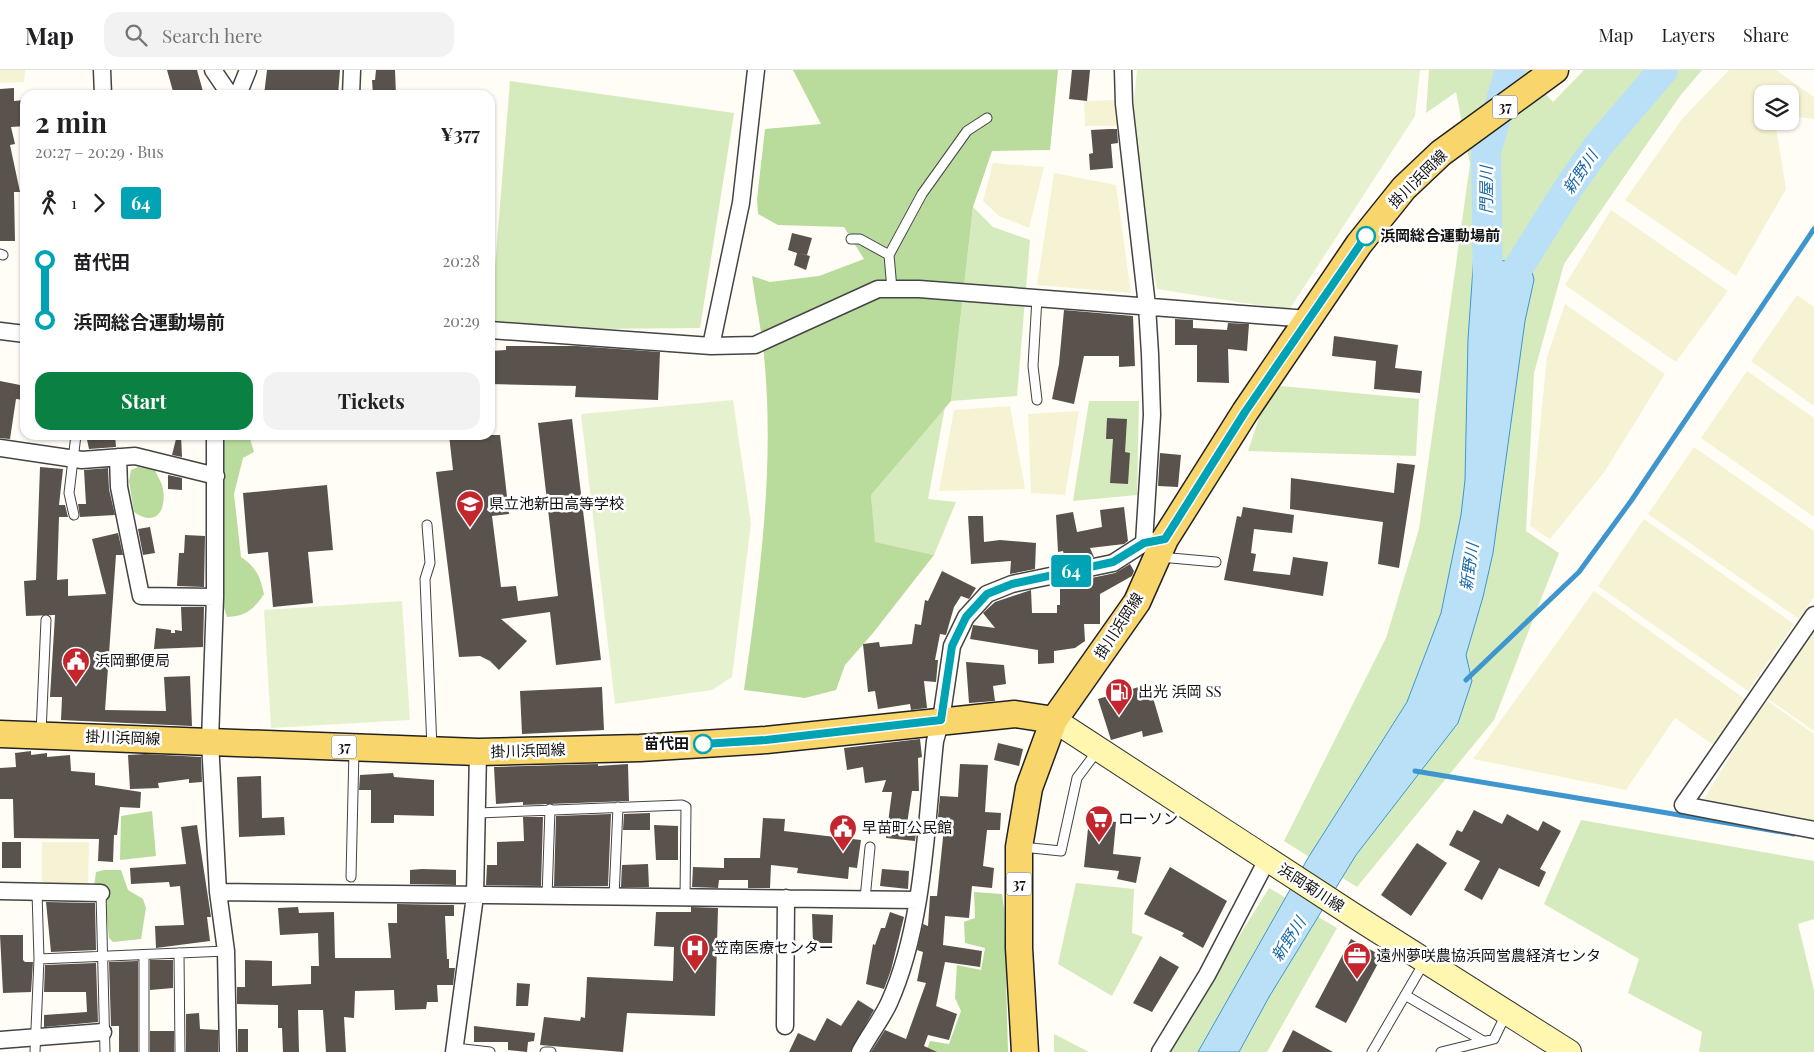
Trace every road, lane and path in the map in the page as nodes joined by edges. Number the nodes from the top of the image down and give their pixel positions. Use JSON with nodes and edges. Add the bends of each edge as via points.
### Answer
{"nodes":[{"id":1,"x":102,"y":70,"type":"edge"},
{"id":2,"x":213,"y":70,"type":"edge"},
{"id":3,"x":248,"y":70,"type":"edge"},
{"id":4,"x":352,"y":70,"type":"edge"},
{"id":5,"x":756,"y":70,"type":"edge"},
{"id":6,"x":1124,"y":70,"type":"edge"},
{"id":7,"x":1546,"y":77,"type":"edge"},
{"id":8,"x":103,"y":90,"type":"edge"},
{"id":9,"x":227,"y":90,"type":"edge"},
{"id":10,"x":240,"y":90,"type":"edge"},
{"id":11,"x":351,"y":90,"type":"edge"},
{"id":12,"x":988,"y":118,"type":"dead end"},
{"id":13,"x":852,"y":239,"type":"dead end"},
{"id":14,"x":889,"y":255,"type":"junction"},
{"id":15,"x":892,"y":289,"type":"junction"},
{"id":16,"x":1037,"y":298,"type":"junction"},
{"id":17,"x":1147,"y":306,"type":"junction"},
{"id":18,"x":1308,"y":319,"type":"junction"},
{"id":19,"x":495,"y":330,"type":"edge"},
{"id":20,"x":0,"y":331,"type":"edge"},
{"id":21,"x":20,"y":333,"type":"edge"},
{"id":22,"x":711,"y":346,"type":"junction"},
{"id":23,"x":1037,"y":400,"type":"dead end"},
{"id":24,"x":76,"y":440,"type":"edge"},
{"id":25,"x":215,"y":440,"type":"edge"},
{"id":26,"x":0,"y":448,"type":"edge"},
{"id":27,"x":118,"y":457,"type":"junction"},
{"id":28,"x":74,"y":459,"type":"junction"},
{"id":29,"x":216,"y":476,"type":"junction"},
{"id":30,"x":74,"y":516,"type":"dead end"},
{"id":31,"x":427,"y":525,"type":"dead end"},
{"id":32,"x":1155,"y":546,"type":"junction"},
{"id":33,"x":1216,"y":562,"type":"dead end"},
{"id":34,"x":215,"y":597,"type":"junction"},
{"id":35,"x":1814,"y":615,"type":"edge"},
{"id":36,"x":46,"y":620,"type":"dead end"},
{"id":37,"x":941,"y":720,"type":"junction"},
{"id":38,"x":1054,"y":720,"type":"junction"},
{"id":39,"x":0,"y":734,"type":"edge"},
{"id":40,"x":41,"y":736,"type":"junction"},
{"id":41,"x":210,"y":741,"type":"junction"},
{"id":42,"x":354,"y":747,"type":"junction"},
{"id":43,"x":1098,"y":750,"type":"junction"},
{"id":44,"x":433,"y":751,"type":"junction"},
{"id":45,"x":478,"y":752,"type":"junction"},
{"id":46,"x":618,"y":807,"type":"junction"},
{"id":47,"x":550,"y":809,"type":"junction"},
{"id":48,"x":478,"y":813,"type":"junction"},
{"id":49,"x":1814,"y":830,"type":"edge"},
{"id":50,"x":870,"y":847,"type":"dead end"},
{"id":51,"x":1019,"y":847,"type":"junction"},
{"id":52,"x":1270,"y":862,"type":"junction"},
{"id":53,"x":351,"y":877,"type":"dead end"},
{"id":54,"x":0,"y":891,"type":"edge"},
{"id":55,"x":38,"y":892,"type":"junction"},
{"id":56,"x":218,"y":892,"type":"junction"},
{"id":57,"x":102,"y":893,"type":"joint"},
{"id":58,"x":476,"y":896,"type":"junction"},
{"id":59,"x":548,"y":897,"type":"junction"},
{"id":60,"x":614,"y":897,"type":"junction"},
{"id":61,"x":684,"y":898,"type":"junction"},
{"id":62,"x":786,"y":898,"type":"junction"},
{"id":63,"x":865,"y":899,"type":"junction"},
{"id":64,"x":918,"y":900,"type":"junction"},
{"id":65,"x":226,"y":951,"type":"junction"},
{"id":66,"x":179,"y":953,"type":"junction"},
{"id":67,"x":144,"y":954,"type":"junction"},
{"id":68,"x":103,"y":956,"type":"junction"},
{"id":69,"x":39,"y":959,"type":"junction"},
{"id":70,"x":1425,"y":961,"type":"junction"},
{"id":71,"x":1405,"y":995,"type":"junction"},
{"id":72,"x":1507,"y":1013,"type":"junction"},
{"id":73,"x":785,"y":1026,"type":"dead end"},
{"id":74,"x":103,"y":1032,"type":"junction"},
{"id":75,"x":0,"y":1040,"type":"edge"},
{"id":76,"x":1483,"y":1042,"type":"junction"},
{"id":77,"x":36,"y":1045,"type":"edge"},
{"id":78,"x":454,"y":1050,"type":"edge"},
{"id":79,"x":105,"y":1052,"type":"edge"},
{"id":80,"x":144,"y":1052,"type":"edge"},
{"id":81,"x":180,"y":1052,"type":"edge"},
{"id":82,"x":228,"y":1052,"type":"edge"},
{"id":83,"x":490,"y":1052,"type":"edge"},
{"id":84,"x":545,"y":1052,"type":"edge"},
{"id":85,"x":551,"y":1052,"type":"edge"},
{"id":86,"x":860,"y":1052,"type":"edge"},
{"id":87,"x":1025,"y":1052,"type":"edge"},
{"id":88,"x":1160,"y":1052,"type":"edge"},
{"id":89,"x":1372,"y":1052,"type":"edge"},
{"id":90,"x":1441,"y":1052,"type":"edge"},
{"id":91,"x":1569,"y":1052,"type":"edge"}],
"edges":[{"from":1,"to":8,"type":"street"},
{"from":2,"to":9,"type":"street"},
{"from":3,"to":10,"type":"street"},
{"from":4,"to":11,"type":"street"},
{"from":5,"to":22,"type":"street","via":[[741,203]]},
{"from":6,"to":17,"type":"street","via":[[1124,104]]},
{"from":7,"to":18,"type":"main road","name":"掛川浜岡線","number":"37","via":[[1441,153],[1404,188],[1359,244]]},
{"from":12,"to":14,"type":"lane","via":[[967,131],[922,194]]},
{"from":13,"to":14,"type":"lane","via":[[860,239]]},
{"from":14,"to":15,"type":"lane"},
{"from":15,"to":16,"type":"street"},
{"from":15,"to":22,"type":"street","via":[[878,289],[755,345]]},
{"from":16,"to":17,"type":"street"},
{"from":16,"to":23,"type":"lane","via":[[1033,366]]},
{"from":17,"to":18,"type":"street"},
{"from":17,"to":32,"type":"street"},
{"from":18,"to":32,"type":"main road","name":"掛川浜岡線","number":"37"},
{"from":19,"to":22,"type":"street"},
{"from":20,"to":21,"type":"street"},
{"from":24,"to":28,"type":"lane"},
{"from":25,"to":29,"type":"street"},
{"from":26,"to":28,"type":"street"},
{"from":27,"to":28,"type":"street"},
{"from":27,"to":29,"type":"street","via":[[135,456]]},
{"from":27,"to":34,"type":"street","via":[[119,487],[141,596]]},
{"from":28,"to":30,"type":"lane","via":[[69,493]]},
{"from":29,"to":34,"type":"street"},
{"from":31,"to":44,"type":"lane","via":[[430,563],[425,579]]},
{"from":32,"to":33,"type":"lane"},
{"from":32,"to":37,"type":"street","via":[[1113,562],[1012,584],[987,594],[966,617],[952,646]]},
{"from":32,"to":38,"type":"main road","name":"掛川浜岡線","number":"37","via":[[1137,602]]},
{"from":34,"to":41,"type":"street"},
{"from":35,"to":49,"type":"street","via":[[1683,805]]},
{"from":36,"to":40,"type":"lane"},
{"from":37,"to":38,"type":"main road","name":"掛川浜岡線","number":"37","via":[[1015,714]]},
{"from":37,"to":45,"type":"main road","name":"掛川浜岡線","number":"37","via":[[766,740],[640,748]]},
{"from":37,"to":64,"type":"street","via":[[935,741]]},
{"from":38,"to":43,"type":"main road","name":"浜岡菊川線"},
{"from":38,"to":51,"type":"main road","name":"掛川浜岡線","number":"37","via":[[1029,788]]},
{"from":39,"to":40,"type":"main road","name":"掛川浜岡線","number":"37"},
{"from":40,"to":41,"type":"main road","name":"掛川浜岡線","number":"37"},
{"from":41,"to":42,"type":"main road","name":"掛川浜岡線","number":"37"},
{"from":41,"to":56,"type":"street"},
{"from":42,"to":44,"type":"main road","name":"掛川浜岡線","number":"37"},
{"from":42,"to":53,"type":"lane"},
{"from":43,"to":51,"type":"lane","via":[[1077,778],[1061,851]]},
{"from":43,"to":52,"type":"main road","name":"浜岡菊川線"},
{"from":44,"to":45,"type":"main road","name":"掛川浜岡線","number":"37"},
{"from":45,"to":48,"type":"street"},
{"from":46,"to":47,"type":"lane"},
{"from":46,"to":60,"type":"lane"},
{"from":46,"to":61,"type":"lane","via":[[686,807]]},
{"from":47,"to":48,"type":"lane"},
{"from":47,"to":59,"type":"lane"},
{"from":48,"to":58,"type":"street"},
{"from":50,"to":63,"type":"lane"},
{"from":51,"to":87,"type":"main road","name":"掛川浜岡線","number":"37","via":[[1019,948]]},
{"from":52,"to":70,"type":"main road","name":"浜岡菊川線"},
{"from":52,"to":88,"type":"street"},
{"from":54,"to":55,"type":"street"},
{"from":55,"to":57,"type":"street"},
{"from":55,"to":69,"type":"lane"},
{"from":56,"to":58,"type":"street"},
{"from":56,"to":65,"type":"street"},
{"from":57,"to":68,"type":"lane"},
{"from":58,"to":59,"type":"street"},
{"from":58,"to":78,"type":"street"},
{"from":59,"to":60,"type":"street"},
{"from":60,"to":61,"type":"street"},
{"from":61,"to":62,"type":"street"},
{"from":62,"to":63,"type":"street"},
{"from":62,"to":73,"type":"street"},
{"from":63,"to":64,"type":"street"},
{"from":64,"to":86,"type":"street","via":[[906,952],[889,1003]]},
{"from":65,"to":66,"type":"lane"},
{"from":65,"to":82,"type":"street"},
{"from":66,"to":67,"type":"lane"},
{"from":66,"to":81,"type":"lane"},
{"from":67,"to":68,"type":"lane"},
{"from":67,"to":80,"type":"lane"},
{"from":68,"to":69,"type":"lane"},
{"from":68,"to":74,"type":"lane"},
{"from":69,"to":77,"type":"lane"},
{"from":70,"to":71,"type":"lane"},
{"from":70,"to":72,"type":"main road","name":"浜岡菊川線"},
{"from":71,"to":76,"type":"lane"},
{"from":71,"to":89,"type":"lane"},
{"from":72,"to":76,"type":"lane","via":[[1494,1039]]},
{"from":72,"to":91,"type":"main road","name":"浜岡菊川線"},
{"from":74,"to":77,"type":"street"},
{"from":74,"to":79,"type":"lane"},
{"from":75,"to":77,"type":"street"},
{"from":76,"to":90,"type":"lane"},
{"from":78,"to":83,"type":"lane"},
{"from":84,"to":85,"type":"lane"}]}
